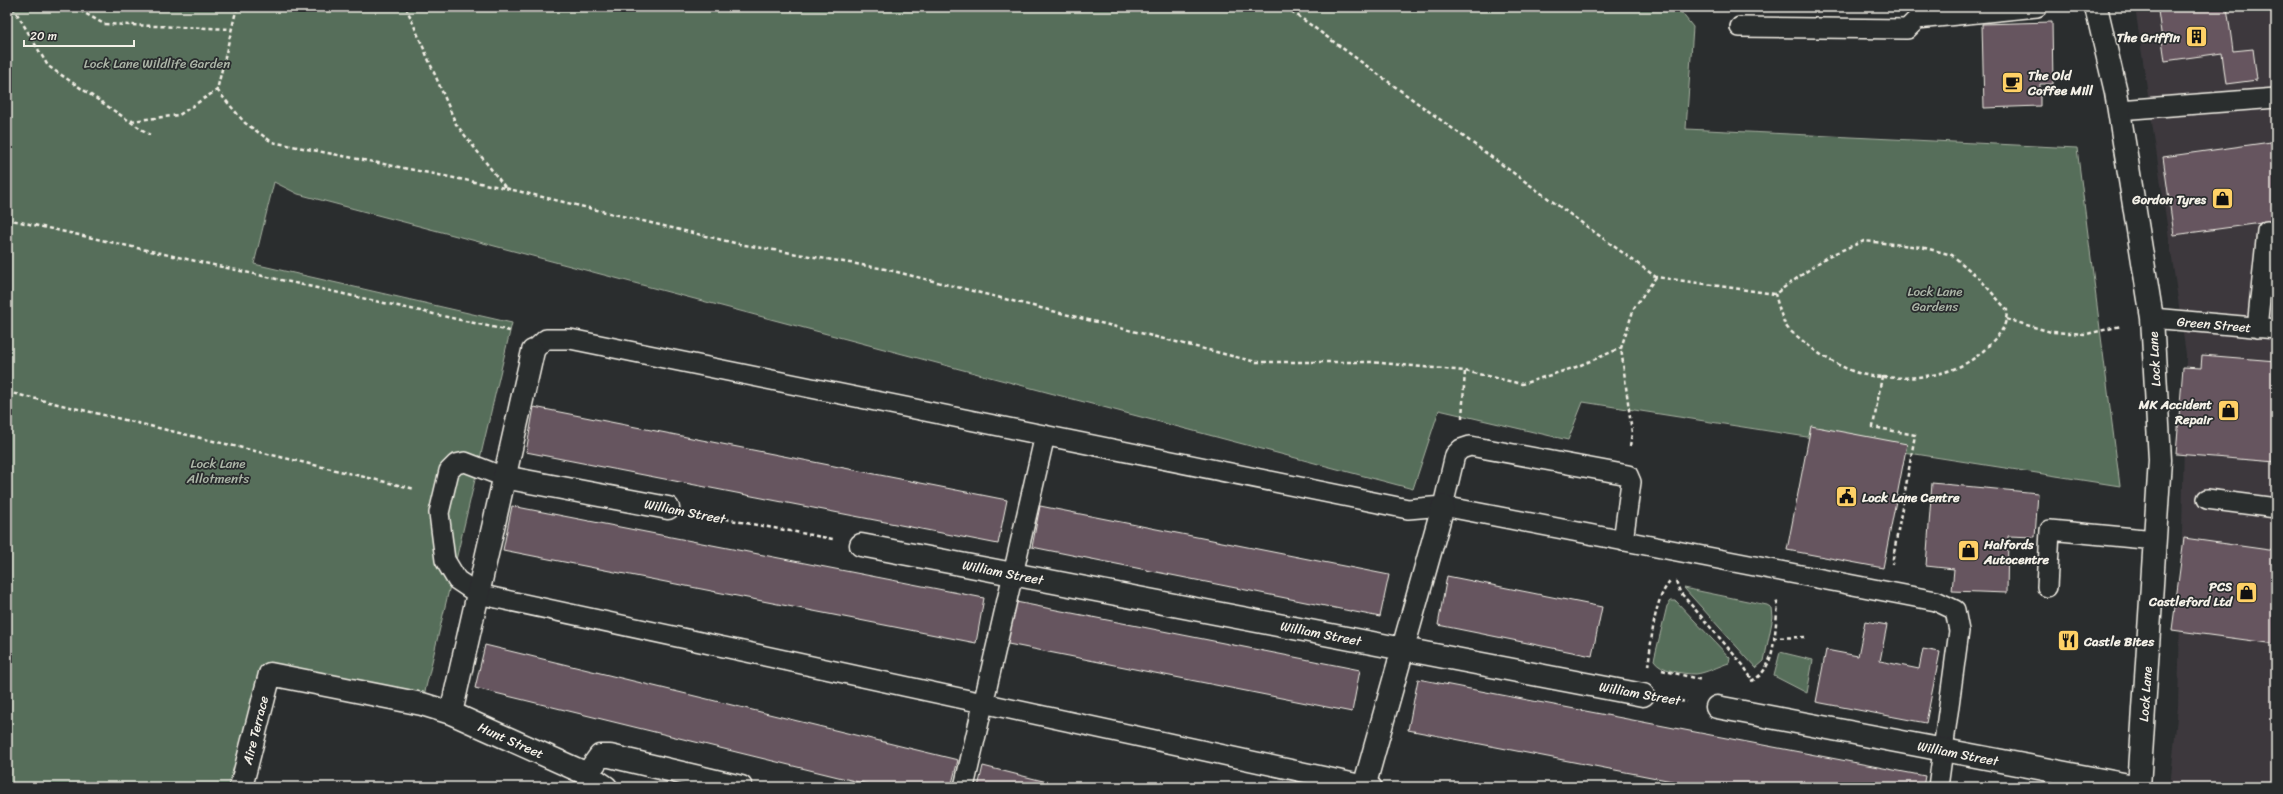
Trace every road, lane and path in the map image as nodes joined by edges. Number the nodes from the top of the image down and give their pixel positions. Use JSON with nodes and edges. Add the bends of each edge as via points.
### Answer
{"nodes":[{"id":1,"x":13,"y":7,"type":"edge"},
{"id":2,"x":74,"y":7,"type":"edge"},
{"id":3,"x":237,"y":7,"type":"edge"},
{"id":4,"x":406,"y":7,"type":"edge"},
{"id":5,"x":1286,"y":7,"type":"edge"},
{"id":6,"x":2037,"y":7,"type":"edge"},
{"id":7,"x":2096,"y":7,"type":"edge"},
{"id":8,"x":1740,"y":27,"type":"dead end"},
{"id":9,"x":232,"y":29,"type":"junction"},
{"id":10,"x":217,"y":90,"type":"junction"},
{"id":11,"x":2276,"y":98,"type":"edge"},
{"id":12,"x":2119,"y":110,"type":"junction"},
{"id":13,"x":130,"y":121,"type":"junction"},
{"id":14,"x":150,"y":135,"type":"dead end"},
{"id":15,"x":505,"y":188,"type":"junction"},
{"id":16,"x":7,"y":219,"type":"edge"},
{"id":17,"x":2267,"y":232,"type":"dead end"},
{"id":18,"x":1656,"y":277,"type":"junction"},
{"id":19,"x":1775,"y":294,"type":"junction"},
{"id":20,"x":2006,"y":318,"type":"junction"},
{"id":21,"x":2152,"y":318,"type":"junction"},
{"id":22,"x":2267,"y":329,"type":"edge"},
{"id":23,"x":539,"y":345,"type":"junction"},
{"id":24,"x":1621,"y":348,"type":"junction"},
{"id":25,"x":1465,"y":371,"type":"junction"},
{"id":26,"x":1882,"y":376,"type":"junction"},
{"id":27,"x":7,"y":392,"type":"edge"},
{"id":28,"x":1045,"y":435,"type":"junction"},
{"id":29,"x":1461,"y":449,"type":"junction"},
{"id":30,"x":1628,"y":475,"type":"junction"},
{"id":31,"x":504,"y":477,"type":"junction"},
{"id":32,"x":443,"y":496,"type":"junction"},
{"id":33,"x":2207,"y":499,"type":"dead end"},
{"id":34,"x":1443,"y":506,"type":"junction"},
{"id":35,"x":668,"y":508,"type":"joint"},
{"id":36,"x":2276,"y":508,"type":"edge"},
{"id":37,"x":2155,"y":540,"type":"junction"},
{"id":38,"x":1623,"y":541,"type":"junction"},
{"id":39,"x":861,"y":545,"type":"joint"},
{"id":40,"x":1013,"y":574,"type":"junction"},
{"id":41,"x":1675,"y":577,"type":"junction"},
{"id":42,"x":1682,"y":578,"type":"dead end"},
{"id":43,"x":2047,"y":587,"type":"dead end"},
{"id":44,"x":1887,"y":592,"type":"junction"},
{"id":45,"x":478,"y":594,"type":"junction"},
{"id":46,"x":1775,"y":595,"type":"dead end"},
{"id":47,"x":1805,"y":637,"type":"dead end"},
{"id":48,"x":1773,"y":638,"type":"junction"},
{"id":49,"x":1404,"y":648,"type":"junction"},
{"id":50,"x":1648,"y":667,"type":"junction"},
{"id":51,"x":270,"y":674,"type":"joint"},
{"id":52,"x":1707,"y":681,"type":"dead end"},
{"id":53,"x":1745,"y":681,"type":"dead end"},
{"id":54,"x":1752,"y":681,"type":"junction"},
{"id":55,"x":1643,"y":694,"type":"junction"},
{"id":56,"x":983,"y":702,"type":"junction"},
{"id":57,"x":1717,"y":707,"type":"joint"},
{"id":58,"x":451,"y":713,"type":"junction"},
{"id":59,"x":1777,"y":718,"type":"junction"},
{"id":60,"x":1942,"y":750,"type":"junction"},
{"id":61,"x":587,"y":774,"type":"junction"},
{"id":62,"x":1366,"y":786,"type":"edge"},
{"id":63,"x":241,"y":787,"type":"edge"},
{"id":64,"x":606,"y":787,"type":"edge"},
{"id":65,"x":741,"y":787,"type":"edge"},
{"id":66,"x":964,"y":787,"type":"edge"},
{"id":67,"x":1938,"y":787,"type":"edge"},
{"id":68,"x":2139,"y":787,"type":"edge"}],
"edges":[{"from":1,"to":13,"type":"path","via":[[48,66]]},
{"from":2,"to":9,"type":"path","via":[[104,24]]},
{"from":3,"to":9,"type":"path"},
{"from":4,"to":15,"type":"path","via":[[456,124]]},
{"from":5,"to":18,"type":"path"},
{"from":6,"to":8,"type":"lane","via":[[1917,18],[1907,29]]},
{"from":7,"to":12,"type":"street","name":"Lock Lane"},
{"from":9,"to":10,"type":"path"},
{"from":10,"to":13,"type":"path","via":[[179,115]]},
{"from":10,"to":15,"type":"path","via":[[245,123],[272,142]]},
{"from":11,"to":12,"type":"lane"},
{"from":12,"to":21,"type":"street","name":"Lock Lane"},
{"from":13,"to":14,"type":"path"},
{"from":15,"to":25,"type":"path","via":[[739,244],[885,269],[1256,362],[1371,362]]},
{"from":16,"to":23,"type":"path"},
{"from":17,"to":22,"type":"lane"},
{"from":18,"to":19,"type":"path"},
{"from":18,"to":24,"type":"path","via":[[1634,308]]},
{"from":19,"to":20,"type":"path","via":[[1828,256],[1864,241],[1914,246],[1952,255],[1980,279],[2007,310]]},
{"from":19,"to":26,"type":"path","via":[[1786,326],[1812,348],[1843,367],[1871,376]]},
{"from":20,"to":21,"type":"path","via":[[2052,332],[2087,334]]},
{"from":20,"to":26,"type":"path","via":[[2006,327],[1968,364],[1936,375],[1910,378]]},
{"from":21,"to":22,"type":"lane","name":"Green Street"},
{"from":21,"to":37,"type":"street","name":"Lock Lane","via":[[2160,460]]},
{"from":23,"to":28,"type":"lane","via":[[570,339]]},
{"from":23,"to":31,"type":"street"},
{"from":24,"to":25,"type":"path","via":[[1576,367],[1522,384]]},
{"from":24,"to":30,"type":"path","via":[[1632,433]]},
{"from":25,"to":29,"type":"path"},
{"from":26,"to":44,"type":"path","via":[[1873,427],[1915,435]]},
{"from":27,"to":32,"type":"path"},
{"from":28,"to":34,"type":"lane","via":[[1408,509]]},
{"from":28,"to":40,"type":"lane"},
{"from":29,"to":30,"type":"lane","via":[[1470,446]]},
{"from":29,"to":34,"type":"lane","via":[[1455,455]]},
{"from":30,"to":38,"type":"lane","via":[[1631,482]]},
{"from":31,"to":32,"type":"lane","via":[[465,462],[456,464],[449,471]]},
{"from":31,"to":35,"type":"street","name":"William Street"},
{"from":31,"to":45,"type":"street"},
{"from":32,"to":45,"type":"lane","via":[[439,513],[444,560],[457,580]]},
{"from":33,"to":36,"type":"lane"},
{"from":34,"to":38,"type":"lane"},
{"from":34,"to":49,"type":"street"},
{"from":35,"to":39,"type":"path","name":"William Street"},
{"from":37,"to":43,"type":"lane","via":[[2050,530]]},
{"from":37,"to":68,"type":"street","name":"Lock Lane"},
{"from":38,"to":44,"type":"lane"},
{"from":39,"to":40,"type":"street","name":"William Street"},
{"from":40,"to":49,"type":"street","name":"William Street"},
{"from":40,"to":56,"type":"lane"},
{"from":41,"to":42,"type":"path"},
{"from":41,"to":50,"type":"path","via":[[1666,586],[1659,600]]},
{"from":41,"to":54,"type":"path","via":[[1680,592],[1743,665]]},
{"from":44,"to":60,"type":"lane","via":[[1936,601],[1955,610],[1959,632]]},
{"from":45,"to":56,"type":"lane"},
{"from":45,"to":58,"type":"street"},
{"from":46,"to":48,"type":"path","via":[[1778,606]]},
{"from":47,"to":48,"type":"path"},
{"from":48,"to":54,"type":"path","via":[[1770,662],[1765,671]]},
{"from":49,"to":55,"type":"street","name":"William Street"},
{"from":49,"to":62,"type":"street"},
{"from":50,"to":52,"type":"path"},
{"from":50,"to":55,"type":"path"},
{"from":51,"to":58,"type":"street","name":"Hunt Street","via":[[422,704]]},
{"from":51,"to":63,"type":"street","name":"Aire Terrace"},
{"from":53,"to":54,"type":"path"},
{"from":54,"to":59,"type":"path"},
{"from":55,"to":57,"type":"path","name":"William Street"},
{"from":56,"to":62,"type":"lane"},
{"from":56,"to":66,"type":"lane"},
{"from":57,"to":59,"type":"street","name":"William Street"},
{"from":58,"to":61,"type":"street","name":"Hunt Street"},
{"from":59,"to":60,"type":"street","name":"William Street"},
{"from":60,"to":67,"type":"lane"},
{"from":60,"to":68,"type":"street","name":"William Street"},
{"from":61,"to":64,"type":"street","name":"Hunt Street"},
{"from":61,"to":65,"type":"street","via":[[600,756],[610,756]]}]}
